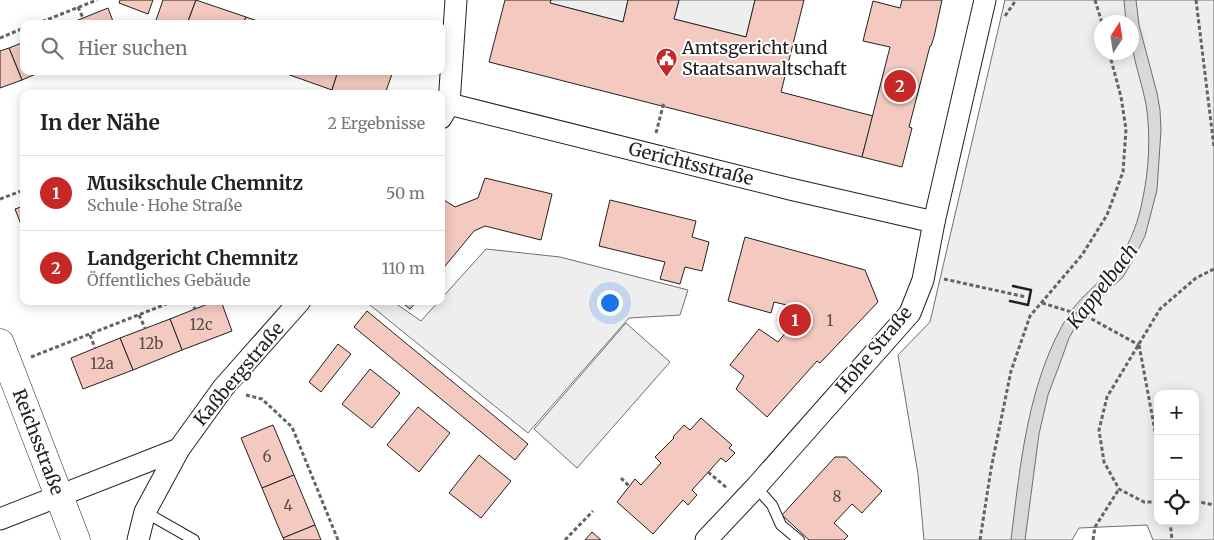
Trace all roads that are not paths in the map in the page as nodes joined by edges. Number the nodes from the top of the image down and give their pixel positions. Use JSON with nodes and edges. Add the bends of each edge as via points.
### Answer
{"nodes":[{"id":1,"x":456,"y":0,"type":"edge"},
{"id":2,"x":985,"y":0,"type":"edge"},
{"id":3,"x":445,"y":111,"type":"edge"},
{"id":4,"x":934,"y":222,"type":"junction"},
{"id":5,"x":296,"y":305,"type":"edge"},
{"id":6,"x":4,"y":354,"type":"edge"},
{"id":7,"x":179,"y":449,"type":"junction"},
{"id":8,"x":756,"y":487,"type":"junction"},
{"id":9,"x":59,"y":496,"type":"junction"},
{"id":10,"x":145,"y":512,"type":"junction"},
{"id":11,"x":0,"y":519,"type":"edge"},
{"id":12,"x":76,"y":540,"type":"edge"},
{"id":13,"x":138,"y":540,"type":"edge"},
{"id":14,"x":194,"y":540,"type":"edge"},
{"id":15,"x":706,"y":540,"type":"edge"},
{"id":16,"x":799,"y":540,"type":"edge"}],
"edges":[{"from":1,"to":3,"type":"street"},
{"from":2,"to":4,"type":"street","name":"Hohe Straße"},
{"from":3,"to":4,"type":"street","name":"Gerichtsstraße","via":[[651,154]]},
{"from":4,"to":8,"type":"street","name":"Hohe Straße","via":[[924,274],[910,313]]},
{"from":5,"to":7,"type":"street","name":"Kaßbergstraße","via":[[223,388]]},
{"from":6,"to":9,"type":"main road","name":"Reichsstraße"},
{"from":7,"to":9,"type":"street"},
{"from":7,"to":10,"type":"street","name":"Kaßbergstraße"},
{"from":8,"to":15,"type":"street","name":"Hohe Straße"},
{"from":8,"to":16,"type":"lane","via":[[772,505],[782,525]]},
{"from":9,"to":11,"type":"street"},
{"from":9,"to":12,"type":"main road","name":"Reichsstraße"},
{"from":10,"to":13,"type":"street","name":"Kaßbergstraße"},
{"from":10,"to":14,"type":"lane"}]}
